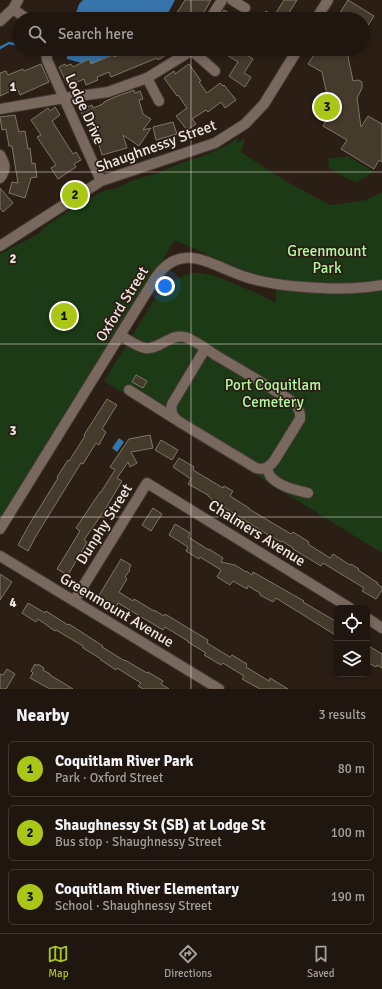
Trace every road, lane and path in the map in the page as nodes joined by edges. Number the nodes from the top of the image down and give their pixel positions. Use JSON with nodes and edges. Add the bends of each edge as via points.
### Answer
{"nodes":[{"id":1,"x":18,"y":0,"type":"edge"},
{"id":2,"x":222,"y":0,"type":"edge"},
{"id":3,"x":232,"y":0,"type":"edge"},
{"id":4,"x":328,"y":0,"type":"edge"},
{"id":5,"x":245,"y":8,"type":"dead end"},
{"id":6,"x":12,"y":9,"type":"junction"},
{"id":7,"x":16,"y":12,"type":"edge"},
{"id":8,"x":214,"y":12,"type":"edge"},
{"id":9,"x":320,"y":12,"type":"edge"},
{"id":10,"x":0,"y":21,"type":"edge"},
{"id":11,"x":47,"y":56,"type":"edge"},
{"id":12,"x":183,"y":56,"type":"edge"},
{"id":13,"x":199,"y":56,"type":"edge"},
{"id":14,"x":294,"y":56,"type":"edge"},
{"id":15,"x":215,"y":71,"type":"dead end"},
{"id":16,"x":147,"y":78,"type":"junction"},
{"id":17,"x":64,"y":98,"type":"junction"},
{"id":18,"x":159,"y":101,"type":"dead end"},
{"id":19,"x":0,"y":109,"type":"edge"},
{"id":20,"x":0,"y":155,"type":"edge"},
{"id":21,"x":0,"y":178,"type":"edge"},
{"id":22,"x":100,"y":181,"type":"junction"},
{"id":23,"x":0,"y":246,"type":"edge"},
{"id":24,"x":382,"y":285,"type":"edge"},
{"id":25,"x":120,"y":335,"type":"junction"},
{"id":26,"x":205,"y":349,"type":"junction"},
{"id":27,"x":129,"y":390,"type":"dead end"},
{"id":28,"x":178,"y":421,"type":"junction"},
{"id":29,"x":267,"y":468,"type":"junction"},
{"id":30,"x":147,"y":483,"type":"joint"},
{"id":31,"x":308,"y":494,"type":"dead end"},
{"id":32,"x":0,"y":529,"type":"edge"},
{"id":33,"x":0,"y":556,"type":"edge"},
{"id":34,"x":74,"y":601,"type":"junction"},
{"id":35,"x":345,"y":605,"type":"edge"},
{"id":36,"x":370,"y":620,"type":"edge"},
{"id":37,"x":382,"y":628,"type":"edge"},
{"id":38,"x":219,"y":689,"type":"edge"}],
"edges":[{"from":1,"to":6,"type":"street"},
{"from":2,"to":8,"type":"street"},
{"from":3,"to":5,"type":"street"},
{"from":4,"to":9,"type":"street"},
{"from":6,"to":7,"type":"street"},
{"from":6,"to":10,"type":"street"},
{"from":11,"to":17,"type":"street","name":"Lodge Drive"},
{"from":12,"to":16,"type":"street"},
{"from":13,"to":15,"type":"street"},
{"from":14,"to":22,"type":"street","name":"Shaughnessy Street","via":[[264,104],[245,124],[215,143]]},
{"from":16,"to":17,"type":"street","via":[[108,92]]},
{"from":16,"to":18,"type":"street"},
{"from":17,"to":19,"type":"street"},
{"from":17,"to":22,"type":"street","name":"Lodge Drive"},
{"from":20,"to":21,"type":"street","via":[[5,166]]},
{"from":22,"to":23,"type":"street","name":"Shaughnessy Street"},
{"from":24,"to":25,"type":"street","name":"Oxford Street","via":[[319,288],[282,285],[245,277],[196,258],[180,258],[170,262],[158,274]]},
{"from":25,"to":26,"type":"street","via":[[150,348],[181,336]]},
{"from":25,"to":32,"type":"street","name":"Oxford Street"},
{"from":26,"to":28,"type":"street","via":[[172,404],[171,412]]},
{"from":26,"to":29,"type":"street","via":[[290,400],[299,409],[297,424]]},
{"from":27,"to":28,"type":"street"},
{"from":28,"to":29,"type":"street","via":[[256,468]]},
{"from":29,"to":31,"type":"street","via":[[271,477],[281,484]]},
{"from":30,"to":34,"type":"street","name":"Dunphy Street"},
{"from":30,"to":35,"type":"street","name":"Chalmers Avenue"},
{"from":33,"to":34,"type":"street","name":"Greenmount Avenue"},
{"from":34,"to":38,"type":"street","name":"Greenmount Avenue"},
{"from":36,"to":37,"type":"street"}]}
